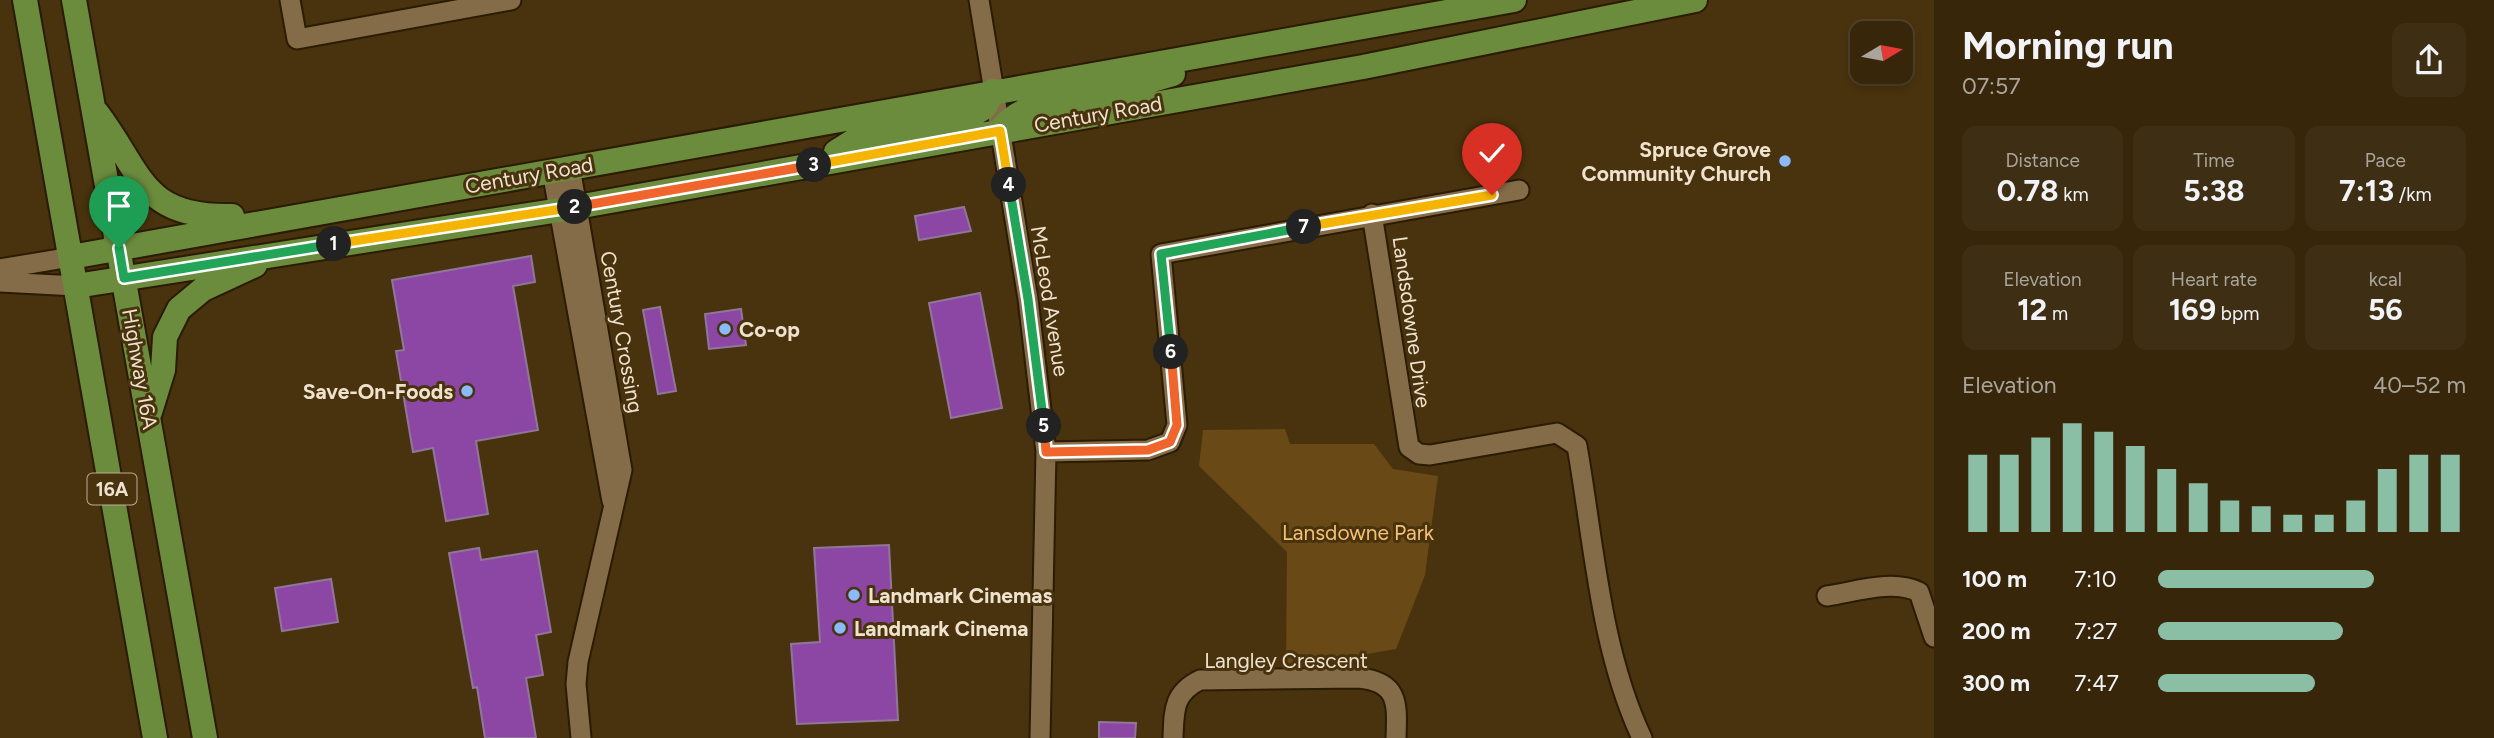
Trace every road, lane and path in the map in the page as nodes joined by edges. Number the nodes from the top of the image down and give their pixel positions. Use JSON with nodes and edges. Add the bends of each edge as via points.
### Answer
{"nodes":[{"id":1,"x":25,"y":0,"type":"edge"},
{"id":2,"x":74,"y":0,"type":"edge"},
{"id":3,"x":290,"y":0,"type":"edge"},
{"id":4,"x":511,"y":0,"type":"edge"},
{"id":5,"x":979,"y":0,"type":"edge"},
{"id":6,"x":1514,"y":0,"type":"edge"},
{"id":7,"x":1695,"y":0,"type":"edge"},
{"id":8,"x":1298,"y":38,"type":"junction"},
{"id":9,"x":993,"y":91,"type":"junction"},
{"id":10,"x":93,"y":107,"type":"junction"},
{"id":11,"x":1000,"y":131,"type":"junction"},
{"id":12,"x":818,"y":164,"type":"junction"},
{"id":13,"x":561,"y":169,"type":"junction"},
{"id":14,"x":1519,"y":190,"type":"dead end"},
{"id":15,"x":569,"y":208,"type":"junction"},
{"id":16,"x":306,"y":214,"type":"junction"},
{"id":17,"x":1373,"y":214,"type":"junction"},
{"id":18,"x":119,"y":248,"type":"junction"},
{"id":19,"x":281,"y":252,"type":"junction"},
{"id":20,"x":71,"y":257,"type":"junction"},
{"id":21,"x":0,"y":269,"type":"edge"},
{"id":22,"x":124,"y":278,"type":"junction"},
{"id":23,"x":0,"y":282,"type":"edge"},
{"id":24,"x":76,"y":286,"type":"junction"},
{"id":25,"x":149,"y":416,"type":"junction"},
{"id":26,"x":1046,"y":452,"type":"junction"},
{"id":27,"x":1827,"y":596,"type":"dead end"},
{"id":28,"x":1934,"y":637,"type":"edge"},
{"id":29,"x":155,"y":738,"type":"edge"},
{"id":30,"x":205,"y":738,"type":"edge"},
{"id":31,"x":581,"y":738,"type":"edge"},
{"id":32,"x":1040,"y":738,"type":"edge"},
{"id":33,"x":1173,"y":738,"type":"edge"},
{"id":34,"x":1396,"y":738,"type":"edge"},
{"id":35,"x":1642,"y":738,"type":"edge"}],
"edges":[{"from":1,"to":20,"type":"main road","number":"16A"},
{"from":2,"to":10,"type":"main road","name":"Highway 16A","number":"16A"},
{"from":3,"to":4,"type":"street","via":[[297,39]]},
{"from":5,"to":9,"type":"street","name":"McLeod Avenue"},
{"from":6,"to":8,"type":"main road","name":"Century Road"},
{"from":7,"to":11,"type":"main road","name":"Century Road","via":[[1363,67]]},
{"from":8,"to":9,"type":"main road","name":"Century Road"},
{"from":8,"to":11,"type":"main road","via":[[1097,96],[1035,107],[1013,115]]},
{"from":9,"to":11,"type":"street","name":"McLeod Avenue"},
{"from":9,"to":12,"type":"main road","via":[[977,112],[852,142]]},
{"from":9,"to":13,"type":"main road","name":"Century Road"},
{"from":10,"to":16,"type":"main road","via":[[139,179],[175,209],[204,217]]},
{"from":10,"to":18,"type":"main road","name":"Highway 16A","number":"16A"},
{"from":11,"to":12,"type":"main road","name":"Century Road"},
{"from":11,"to":26,"type":"street","name":"McLeod Avenue","via":[[1028,299]]},
{"from":12,"to":15,"type":"main road","name":"Century Road"},
{"from":13,"to":15,"type":"street","name":"Century Crossing"},
{"from":13,"to":16,"type":"main road","name":"Century Road"},
{"from":14,"to":17,"type":"street"},
{"from":15,"to":19,"type":"main road","name":"Century Road"},
{"from":15,"to":31,"type":"street","name":"Century Crossing","via":[[612,502],[608,541],[578,662]]},
{"from":16,"to":18,"type":"main road","name":"Century Road"},
{"from":17,"to":26,"type":"street","name":"Landsdowne Drive","via":[[1161,254],[1177,425],[1170,442],[1148,450]]},
{"from":17,"to":35,"type":"street","name":"Landsdowne Drive","via":[[1409,447],[1430,455],[1557,433],[1577,446],[1612,651]]},
{"from":18,"to":20,"type":"main road","name":"Century Road"},
{"from":18,"to":22,"type":"main road","name":"Highway 16A","number":"16A"},
{"from":19,"to":22,"type":"main road","name":"Century Road"},
{"from":19,"to":25,"type":"main road","via":[[203,289],[179,309],[165,337],[163,370]]},
{"from":20,"to":21,"type":"street","name":"Century Road"},
{"from":20,"to":24,"type":"main road","number":"16A"},
{"from":22,"to":24,"type":"main road","name":"Century Road"},
{"from":22,"to":25,"type":"main road","name":"Highway 16A","number":"16A"},
{"from":23,"to":24,"type":"street","name":"Century Road"},
{"from":24,"to":29,"type":"main road","number":"16A"},
{"from":25,"to":30,"type":"main road","name":"Highway 16A","number":"16A"},
{"from":26,"to":32,"type":"street","name":"McLeod Avenue"},
{"from":27,"to":28,"type":"street","via":[[1910,587],[1919,592]]},
{"from":33,"to":34,"type":"street","name":"Langley Crescent","via":[[1174,705],[1180,693],[1200,680],[1359,678],[1383,684],[1393,695]]}]}
